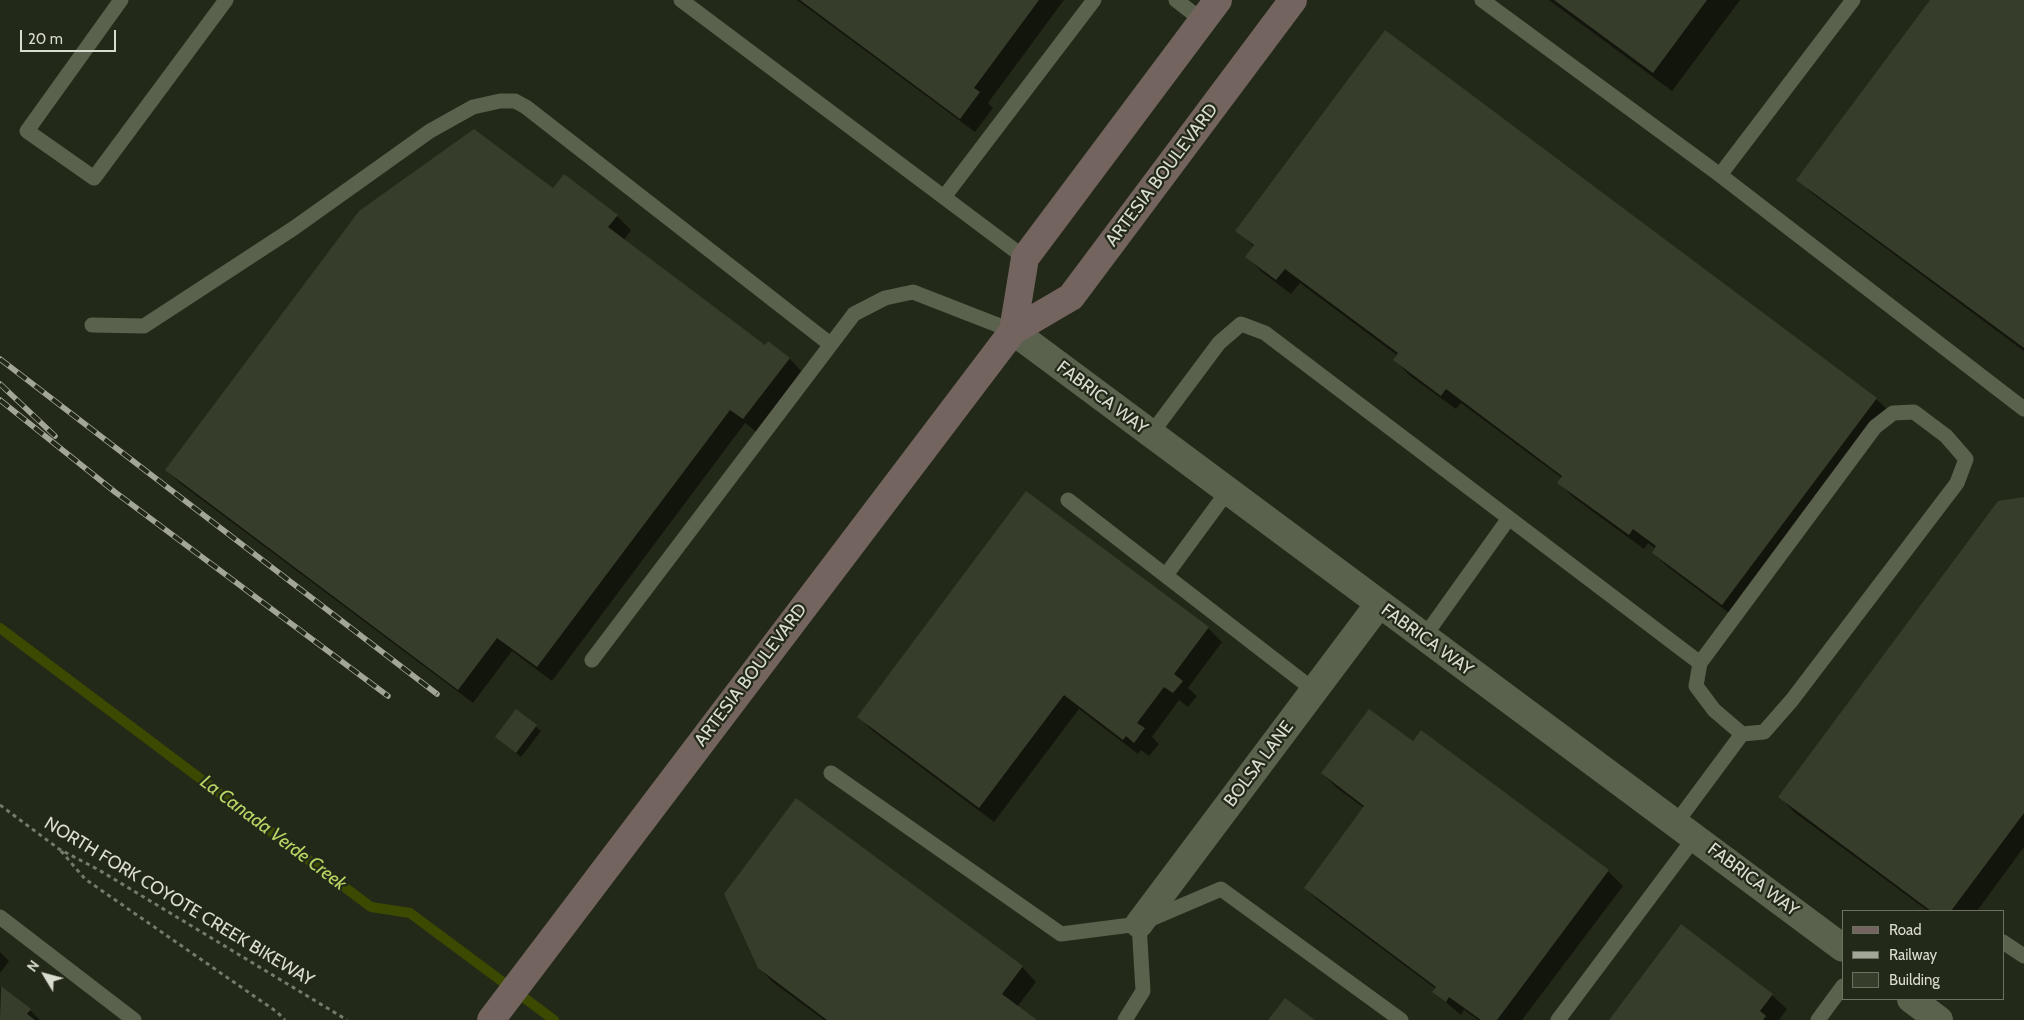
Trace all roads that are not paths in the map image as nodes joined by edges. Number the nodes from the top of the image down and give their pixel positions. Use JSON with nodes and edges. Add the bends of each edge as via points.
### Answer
{"nodes":[{"id":1,"x":121,"y":0,"type":"edge"},
{"id":2,"x":226,"y":0,"type":"edge"},
{"id":3,"x":681,"y":0,"type":"edge"},
{"id":4,"x":1094,"y":0,"type":"edge"},
{"id":5,"x":1176,"y":0,"type":"edge"},
{"id":6,"x":1293,"y":0,"type":"edge"},
{"id":7,"x":1482,"y":0,"type":"edge"},
{"id":8,"x":1853,"y":0,"type":"edge"},
{"id":9,"x":1211,"y":10,"type":"edge"},
{"id":10,"x":1720,"y":176,"type":"junction"},
{"id":11,"x":944,"y":197,"type":"junction"},
{"id":12,"x":1025,"y":258,"type":"junction"},
{"id":13,"x":92,"y":325,"type":"dead end"},
{"id":14,"x":1013,"y":331,"type":"junction"},
{"id":15,"x":830,"y":344,"type":"junction"},
{"id":16,"x":2024,"y":409,"type":"edge"},
{"id":17,"x":1151,"y":434,"type":"junction"},
{"id":18,"x":1228,"y":492,"type":"junction"},
{"id":19,"x":1068,"y":500,"type":"dead end"},
{"id":20,"x":1509,"y":518,"type":"junction"},
{"id":21,"x":1166,"y":575,"type":"junction"},
{"id":22,"x":1378,"y":604,"type":"junction"},
{"id":23,"x":1424,"y":637,"type":"junction"},
{"id":24,"x":592,"y":660,"type":"dead end"},
{"id":25,"x":1700,"y":662,"type":"junction"},
{"id":26,"x":1315,"y":691,"type":"junction"},
{"id":27,"x":1742,"y":734,"type":"junction"},
{"id":28,"x":831,"y":772,"type":"dead end"},
{"id":29,"x":1685,"y":830,"type":"junction"},
{"id":30,"x":0,"y":917,"type":"edge"},
{"id":31,"x":1139,"y":924,"type":"junction"},
{"id":32,"x":2004,"y":943,"type":"edge"},
{"id":33,"x":1842,"y":947,"type":"edge"},
{"id":34,"x":2024,"y":956,"type":"edge"},
{"id":35,"x":1842,"y":987,"type":"edge"},
{"id":36,"x":1912,"y":1000,"type":"edge"},
{"id":37,"x":134,"y":1020,"type":"edge"},
{"id":38,"x":491,"y":1020,"type":"edge"},
{"id":39,"x":1125,"y":1020,"type":"edge"},
{"id":40,"x":1401,"y":1020,"type":"edge"},
{"id":41,"x":1558,"y":1020,"type":"edge"},
{"id":42,"x":1818,"y":1020,"type":"edge"},
{"id":43,"x":1939,"y":1020,"type":"edge"}],
"edges":[{"from":1,"to":2,"type":"lane","via":[[27,131],[94,178]]},
{"from":3,"to":11,"type":"lane"},
{"from":4,"to":11,"type":"lane"},
{"from":5,"to":9,"type":"lane"},
{"from":6,"to":14,"type":"main road","name":"ARTESIA BOULEVARD","via":[[1071,297]]},
{"from":7,"to":10,"type":"lane"},
{"from":8,"to":10,"type":"lane"},
{"from":9,"to":12,"type":"main road","name":"ARTESIA BOULEVARD"},
{"from":10,"to":16,"type":"lane"},
{"from":11,"to":12,"type":"lane"},
{"from":12,"to":14,"type":"main road","name":"ARTESIA BOULEVARD"},
{"from":13,"to":15,"type":"lane","via":[[144,326],[294,228],[430,131],[473,106],[514,101]]},
{"from":14,"to":15,"type":"lane","via":[[913,292],[885,298],[854,314]]},
{"from":14,"to":17,"type":"street","name":"FABRICA WAY"},
{"from":14,"to":38,"type":"main road","name":"ARTESIA BOULEVARD"},
{"from":15,"to":24,"type":"lane"},
{"from":17,"to":18,"type":"street","name":"FABRICA WAY"},
{"from":17,"to":20,"type":"lane","via":[[1219,344],[1241,324],[1265,333]]},
{"from":18,"to":21,"type":"lane"},
{"from":18,"to":22,"type":"street","name":"FABRICA WAY"},
{"from":19,"to":21,"type":"lane"},
{"from":20,"to":23,"type":"lane"},
{"from":20,"to":25,"type":"lane"},
{"from":21,"to":26,"type":"lane"},
{"from":22,"to":23,"type":"street","name":"FABRICA WAY"},
{"from":22,"to":26,"type":"street","name":"BOLSA LANE"},
{"from":23,"to":29,"type":"street","name":"FABRICA WAY"},
{"from":25,"to":27,"type":"lane","via":[[1696,686],[1714,710]]},
{"from":25,"to":27,"type":"lane","via":[[1875,427],[1893,413],[1914,412],[1946,436],[1966,459],[1958,483],[1792,700],[1764,732]]},
{"from":26,"to":31,"type":"street","name":"BOLSA LANE"},
{"from":27,"to":29,"type":"lane"},
{"from":28,"to":31,"type":"lane","via":[[1062,934]]},
{"from":29,"to":33,"type":"street","name":"FABRICA WAY"},
{"from":29,"to":41,"type":"lane"},
{"from":30,"to":37,"type":"lane"},
{"from":31,"to":39,"type":"lane","via":[[1142,991]]},
{"from":31,"to":40,"type":"lane","via":[[1221,889]]},
{"from":32,"to":34,"type":"lane"},
{"from":35,"to":42,"type":"lane"},
{"from":36,"to":43,"type":"street"}]}
